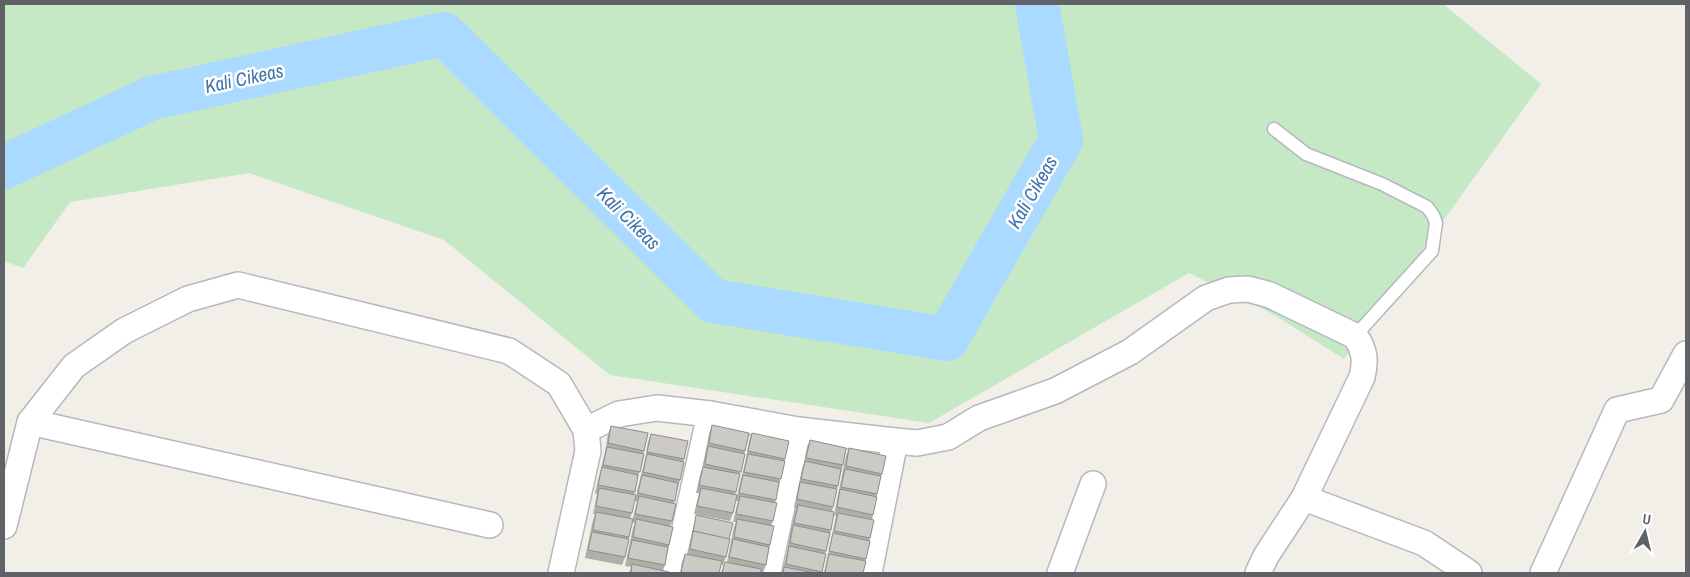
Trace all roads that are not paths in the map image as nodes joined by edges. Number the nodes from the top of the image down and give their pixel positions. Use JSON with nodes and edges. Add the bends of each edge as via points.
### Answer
{"nodes":[{"id":1,"x":1274,"y":129,"type":"dead end"},
{"id":2,"x":1356,"y":336,"type":"junction"},
{"id":3,"x":1686,"y":354,"type":"edge"},
{"id":4,"x":710,"y":414,"type":"junction"},
{"id":5,"x":30,"y":422,"type":"junction"},
{"id":6,"x":586,"y":430,"type":"junction"},
{"id":7,"x":798,"y":430,"type":"junction"},
{"id":8,"x":895,"y":441,"type":"junction"},
{"id":9,"x":1092,"y":484,"type":"dead end"},
{"id":10,"x":1304,"y":498,"type":"junction"},
{"id":11,"x":4,"y":526,"type":"edge"},
{"id":12,"x":490,"y":526,"type":"dead end"},
{"id":13,"x":569,"y":569,"type":"edge"},
{"id":14,"x":675,"y":573,"type":"edge"},
{"id":15,"x":768,"y":573,"type":"edge"},
{"id":16,"x":870,"y":573,"type":"edge"},
{"id":17,"x":1060,"y":573,"type":"edge"},
{"id":18,"x":1258,"y":573,"type":"edge"},
{"id":19,"x":1469,"y":573,"type":"edge"},
{"id":20,"x":1543,"y":573,"type":"edge"}],
"edges":[{"from":1,"to":2,"type":"lane","via":[[1306,154],[1382,184],[1427,207],[1433,215],[1436,224],[1432,251]]},
{"from":2,"to":8,"type":"street","via":[[1270,295],[1248,289],[1229,290],[1206,298],[1130,352],[1055,391],[979,418],[948,437],[916,443]]},
{"from":2,"to":10,"type":"street","via":[[1364,353],[1362,377]]},
{"from":3,"to":20,"type":"street","via":[[1661,400],[1617,410]]},
{"from":4,"to":6,"type":"street","via":[[657,408],[619,414]]},
{"from":4,"to":7,"type":"street"},
{"from":4,"to":14,"type":"street"},
{"from":5,"to":6,"type":"street","via":[[74,366],[124,331],[188,299],[238,285],[509,351],[560,384]]},
{"from":5,"to":11,"type":"street"},
{"from":5,"to":12,"type":"street"},
{"from":6,"to":13,"type":"street","via":[[588,451]]},
{"from":7,"to":8,"type":"street"},
{"from":7,"to":15,"type":"street"},
{"from":8,"to":16,"type":"street"},
{"from":9,"to":17,"type":"street"},
{"from":10,"to":18,"type":"street"},
{"from":10,"to":19,"type":"street","via":[[1424,544]]}]}
